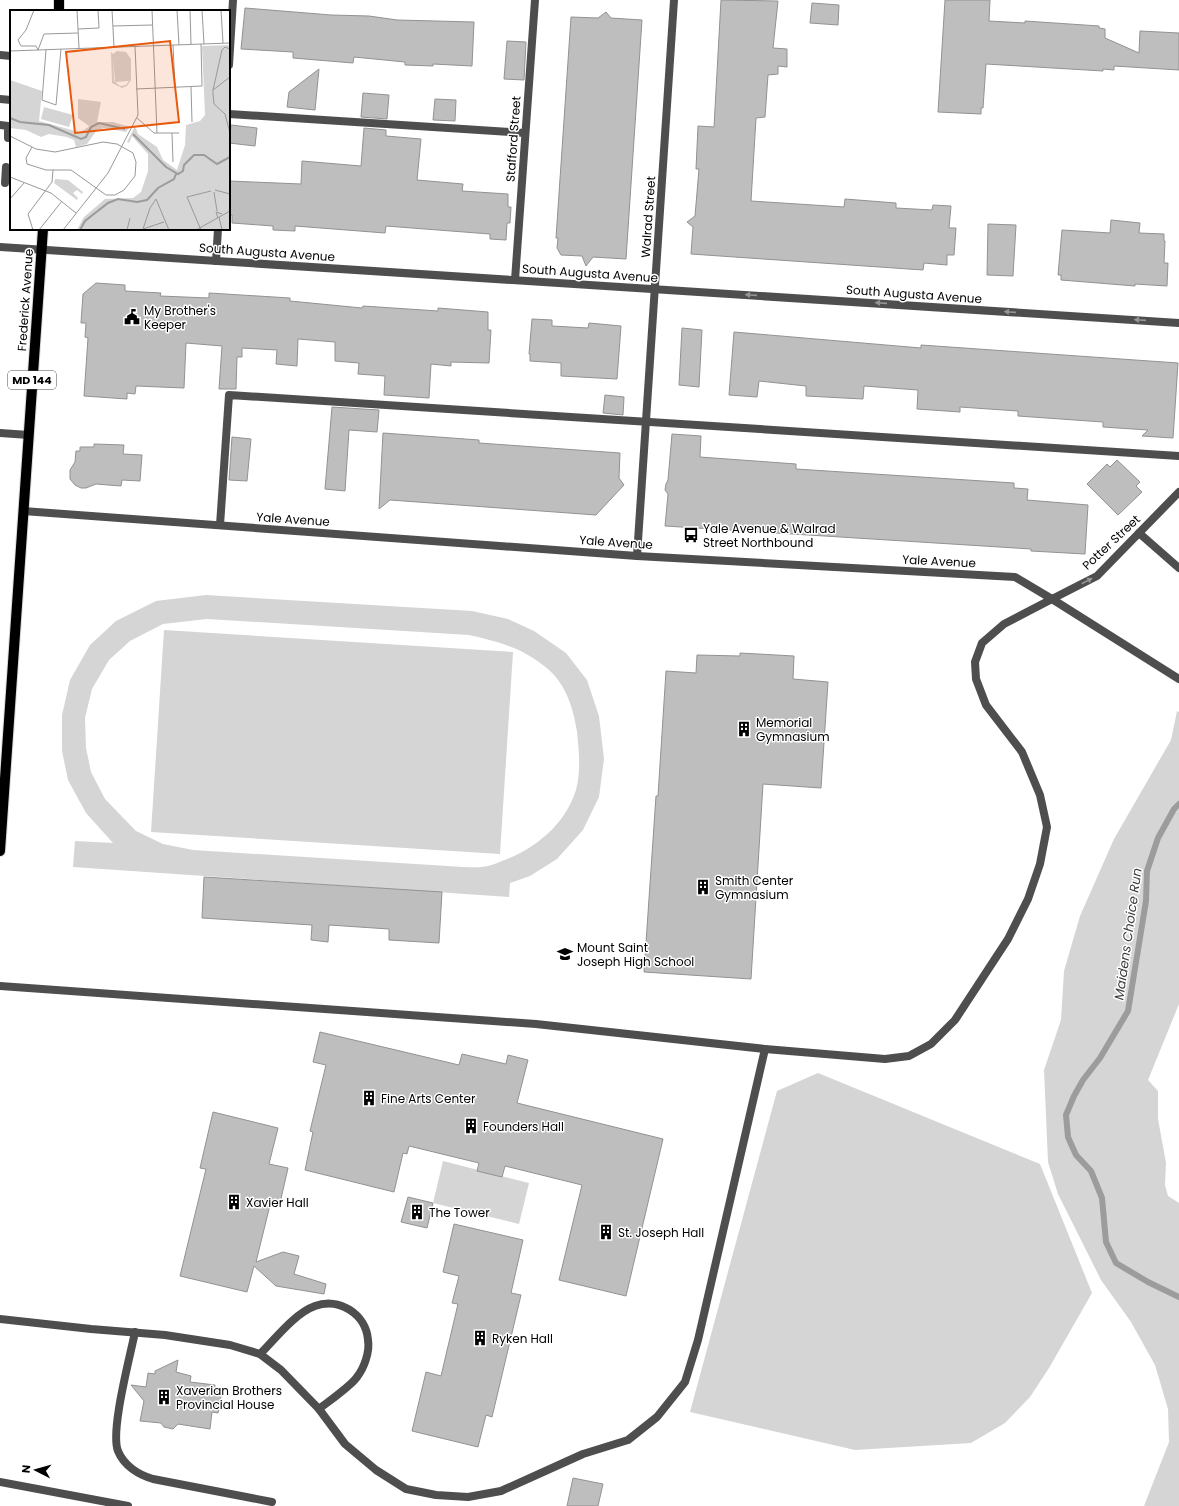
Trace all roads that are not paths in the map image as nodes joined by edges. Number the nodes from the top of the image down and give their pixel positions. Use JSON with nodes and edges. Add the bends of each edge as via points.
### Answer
{"nodes":[{"id":1,"x":233,"y":0,"type":"edge"},
{"id":2,"x":535,"y":0,"type":"edge"},
{"id":3,"x":674,"y":0,"type":"edge"},
{"id":4,"x":230,"y":48,"type":"edge"},
{"id":5,"x":0,"y":55,"type":"edge"},
{"id":6,"x":10,"y":56,"type":"edge"},
{"id":7,"x":0,"y":99,"type":"edge"},
{"id":8,"x":10,"y":100,"type":"edge"},
{"id":9,"x":230,"y":114,"type":"edge"},
{"id":10,"x":0,"y":125,"type":"edge"},
{"id":11,"x":525,"y":133,"type":"junction"},
{"id":12,"x":8,"y":138,"type":"dead end"},
{"id":13,"x":6,"y":167,"type":"dead end"},
{"id":14,"x":5,"y":183,"type":"edge"},
{"id":15,"x":43,"y":230,"type":"edge"},
{"id":16,"x":218,"y":230,"type":"edge"},
{"id":17,"x":0,"y":246,"type":"edge"},
{"id":18,"x":41,"y":249,"type":"junction"},
{"id":19,"x":216,"y":261,"type":"junction"},
{"id":20,"x":515,"y":280,"type":"junction"},
{"id":21,"x":655,"y":289,"type":"junction"},
{"id":22,"x":1179,"y":323,"type":"edge"},
{"id":23,"x":646,"y":422,"type":"junction"},
{"id":24,"x":0,"y":433,"type":"edge"},
{"id":25,"x":29,"y":435,"type":"junction"},
{"id":26,"x":1179,"y":456,"type":"edge"},
{"id":27,"x":1179,"y":492,"type":"edge"},
{"id":28,"x":23,"y":511,"type":"junction"},
{"id":29,"x":220,"y":525,"type":"junction"},
{"id":30,"x":1139,"y":533,"type":"junction"},
{"id":31,"x":637,"y":556,"type":"junction"},
{"id":32,"x":1179,"y":568,"type":"edge"},
{"id":33,"x":1052,"y":599,"type":"junction"},
{"id":34,"x":1179,"y":679,"type":"edge"},
{"id":35,"x":1,"y":817,"type":"edge"},
{"id":36,"x":0,"y":851,"type":"edge"},
{"id":37,"x":0,"y":986,"type":"edge"},
{"id":38,"x":765,"y":1049,"type":"junction"},
{"id":39,"x":0,"y":1319,"type":"edge"},
{"id":40,"x":135,"y":1332,"type":"junction"},
{"id":41,"x":260,"y":1354,"type":"junction"},
{"id":42,"x":319,"y":1409,"type":"junction"},
{"id":43,"x":0,"y":1482,"type":"edge"},
{"id":44,"x":272,"y":1502,"type":"dead end"},
{"id":45,"x":128,"y":1506,"type":"edge"}],
"edges":[{"from":1,"to":4,"type":"street"},
{"from":2,"to":11,"type":"street","name":"Stafford Street"},
{"from":3,"to":21,"type":"street","name":"Walrad Street"},
{"from":5,"to":6,"type":"street"},
{"from":7,"to":8,"type":"street"},
{"from":9,"to":11,"type":"street"},
{"from":10,"to":12,"type":"street","via":[[8,126]]},
{"from":11,"to":20,"type":"street","name":"Stafford Street"},
{"from":13,"to":14,"type":"street"},
{"from":15,"to":18,"type":"main road","name":"Frederick Avenue","number":"MD 144"},
{"from":16,"to":19,"type":"street"},
{"from":17,"to":18,"type":"street","name":"South Augusta Avenue"},
{"from":18,"to":19,"type":"street","name":"South Augusta Avenue"},
{"from":18,"to":25,"type":"main road","name":"Frederick Avenue","number":"MD 144"},
{"from":19,"to":20,"type":"street","name":"South Augusta Avenue"},
{"from":20,"to":21,"type":"street","name":"South Augusta Avenue"},
{"from":22,"to":21,"type":"street","name":"South Augusta Avenue","one_way":true},
{"from":21,"to":23,"type":"street","name":"Walrad Street"},
{"from":23,"to":26,"type":"street"},
{"from":23,"to":29,"type":"street","via":[[229,395]]},
{"from":23,"to":31,"type":"street","name":"Walrad Street"},
{"from":24,"to":25,"type":"street"},
{"from":25,"to":28,"type":"main road","name":"Frederick Avenue","number":"MD 144"},
{"from":27,"to":30,"type":"street","name":"Potter Street"},
{"from":28,"to":29,"type":"street","name":"Yale Avenue"},
{"from":28,"to":35,"type":"main road","name":"Frederick Avenue","number":"MD 144"},
{"from":29,"to":31,"type":"street","name":"Yale Avenue"},
{"from":30,"to":32,"type":"street"},
{"from":33,"to":30,"type":"street","name":"Potter Street","one_way":true,"via":[[1097,576]]},
{"from":31,"to":33,"type":"street","name":"Yale Avenue","via":[[1015,578]]},
{"from":33,"to":34,"type":"street","name":"Yale Avenue"},
{"from":33,"to":38,"type":"street","name":"Potter Street","via":[[1004,624],[982,643],[975,662],[976,680],[986,705],[1022,752],[1040,795],[1047,827],[1040,864],[1028,899],[1004,945],[955,1020],[932,1044],[909,1056],[885,1059]]},
{"from":35,"to":36,"type":"main road","name":"Frederick Avenue","number":"MD 144"},
{"from":37,"to":38,"type":"street","name":"Potter Street","via":[[536,1024]]},
{"from":38,"to":42,"type":"street","via":[[698,1340],[685,1382],[657,1417],[628,1440],[584,1454],[502,1491],[468,1497],[436,1495],[406,1489],[376,1470],[345,1444]]},
{"from":39,"to":40,"type":"street"},
{"from":40,"to":41,"type":"street","via":[[230,1345]]},
{"from":40,"to":44,"type":"street","via":[[116,1437],[118,1451],[128,1466],[153,1480]]},
{"from":41,"to":42,"type":"street","via":[[281,1370]]},
{"from":41,"to":42,"type":"street","via":[[299,1315],[314,1306],[331,1303],[349,1308],[363,1322],[368,1340],[366,1359],[357,1378]]},
{"from":43,"to":45,"type":"street"}]}
